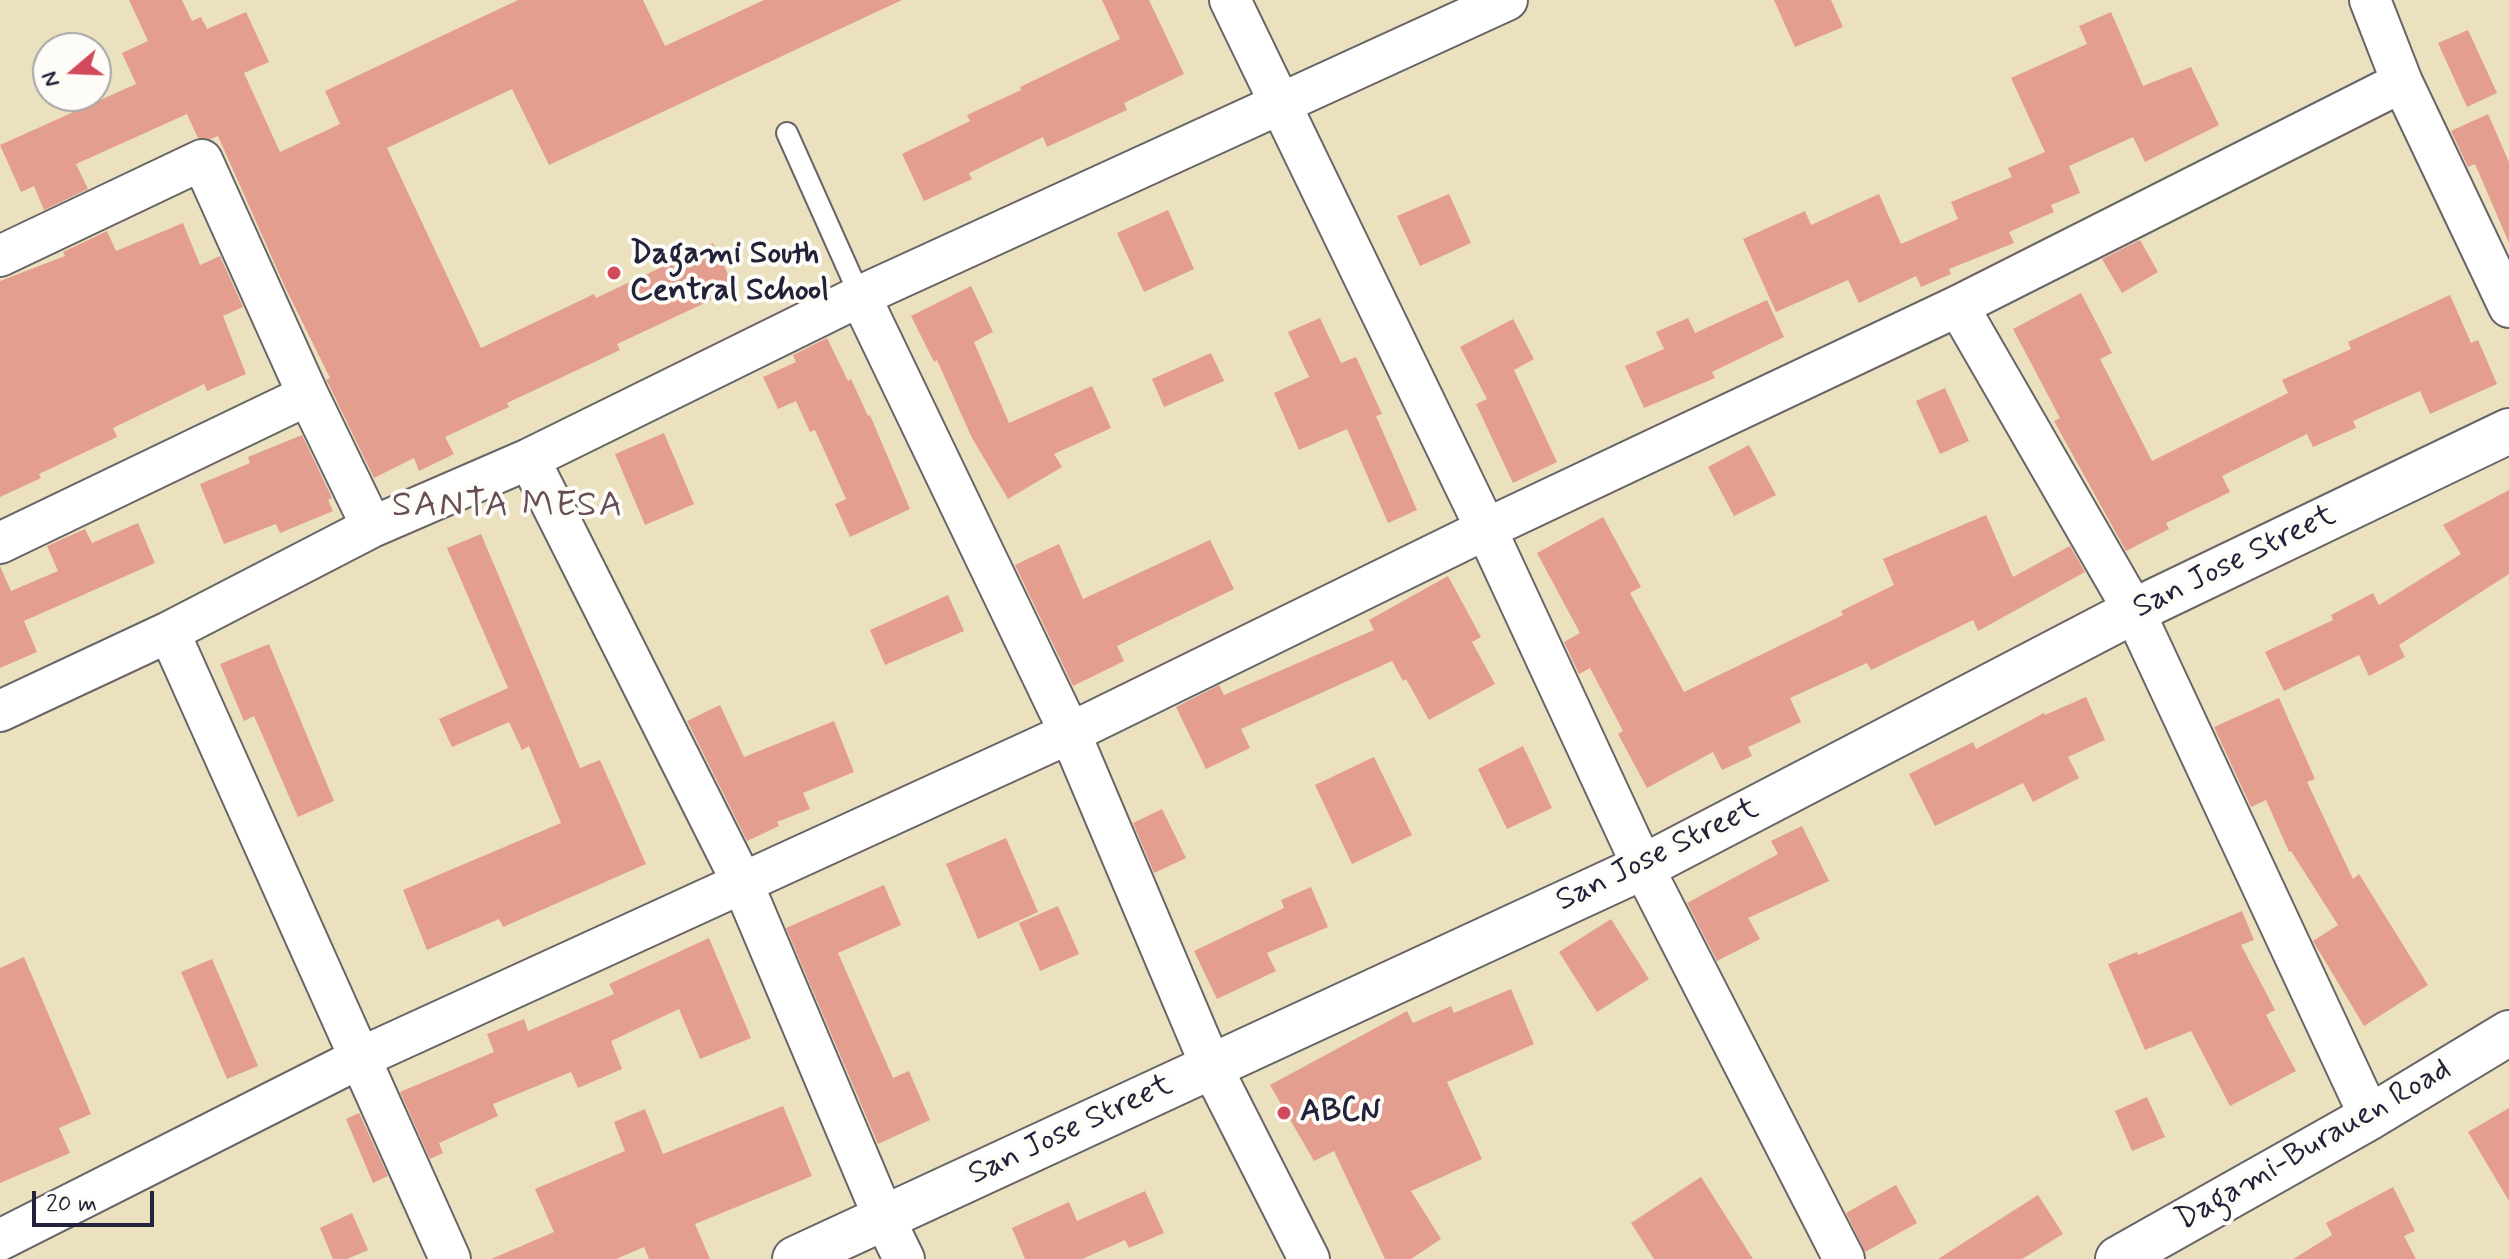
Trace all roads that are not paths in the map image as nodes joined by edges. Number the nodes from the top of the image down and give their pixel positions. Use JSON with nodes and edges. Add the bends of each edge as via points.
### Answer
{"nodes":[{"id":1,"x":1230,"y":0,"type":"edge"},
{"id":2,"x":1507,"y":0,"type":"edge"},
{"id":3,"x":2370,"y":0,"type":"edge"},
{"id":4,"x":2402,"y":82,"type":"junction"},
{"id":5,"x":1281,"y":105,"type":"junction"},
{"id":6,"x":787,"y":133,"type":"dead end"},
{"id":7,"x":0,"y":256,"type":"edge"},
{"id":8,"x":860,"y":296,"type":"junction"},
{"id":9,"x":1958,"y":306,"type":"junction"},
{"id":10,"x":2509,"y":307,"type":"edge"},
{"id":11,"x":308,"y":395,"type":"junction"},
{"id":12,"x":2509,"y":431,"type":"edge"},
{"id":13,"x":529,"y":459,"type":"junction"},
{"id":14,"x":372,"y":527,"type":"junction"},
{"id":15,"x":1486,"y":529,"type":"junction"},
{"id":16,"x":0,"y":543,"type":"edge"},
{"id":17,"x":2134,"y":611,"type":"junction"},
{"id":18,"x":169,"y":632,"type":"junction"},
{"id":19,"x":0,"y":711,"type":"edge"},
{"id":20,"x":1070,"y":733,"type":"junction"},
{"id":21,"x":1643,"y":867,"type":"junction"},
{"id":22,"x":742,"y":882,"type":"junction"},
{"id":23,"x":2509,"y":1033,"type":"edge"},
{"id":24,"x":362,"y":1057,"type":"junction"},
{"id":25,"x":1211,"y":1066,"type":"junction"},
{"id":26,"x":2370,"y":1117,"type":"junction"},
{"id":27,"x":884,"y":1218,"type":"junction"},
{"id":28,"x":0,"y":1240,"type":"edge"},
{"id":29,"x":450,"y":1259,"type":"edge"},
{"id":30,"x":795,"y":1259,"type":"edge"},
{"id":31,"x":904,"y":1259,"type":"edge"},
{"id":32,"x":1309,"y":1259,"type":"edge"},
{"id":33,"x":1844,"y":1259,"type":"edge"},
{"id":34,"x":2118,"y":1259,"type":"edge"}],
"edges":[{"from":1,"to":5,"type":"street"},
{"from":2,"to":5,"type":"street"},
{"from":3,"to":4,"type":"street"},
{"from":4,"to":9,"type":"street"},
{"from":4,"to":10,"type":"street"},
{"from":5,"to":8,"type":"street"},
{"from":5,"to":15,"type":"street"},
{"from":6,"to":8,"type":"lane"},
{"from":7,"to":11,"type":"street","via":[[202,160]]},
{"from":8,"to":13,"type":"street"},
{"from":8,"to":20,"type":"street"},
{"from":9,"to":15,"type":"street"},
{"from":9,"to":17,"type":"street"},
{"from":11,"to":14,"type":"street"},
{"from":11,"to":16,"type":"street"},
{"from":12,"to":17,"type":"street","name":"San Jose Street"},
{"from":13,"to":14,"type":"street"},
{"from":13,"to":22,"type":"street"},
{"from":14,"to":18,"type":"street"},
{"from":15,"to":20,"type":"street"},
{"from":15,"to":21,"type":"street"},
{"from":17,"to":21,"type":"street","name":"San Jose Street"},
{"from":17,"to":26,"type":"street"},
{"from":18,"to":19,"type":"street"},
{"from":18,"to":24,"type":"street"},
{"from":20,"to":22,"type":"street"},
{"from":20,"to":25,"type":"street"},
{"from":21,"to":25,"type":"street","name":"San Jose Street"},
{"from":21,"to":33,"type":"street"},
{"from":22,"to":24,"type":"street"},
{"from":22,"to":27,"type":"street"},
{"from":23,"to":26,"type":"street","name":"Dagami-Burauen Road"},
{"from":24,"to":28,"type":"street"},
{"from":24,"to":29,"type":"street"},
{"from":25,"to":27,"type":"street","name":"San Jose Street"},
{"from":25,"to":32,"type":"street"},
{"from":26,"to":34,"type":"street","name":"Dagami-Burauen Road"},
{"from":27,"to":30,"type":"street","name":"San Jose Street"},
{"from":27,"to":31,"type":"street"}]}
